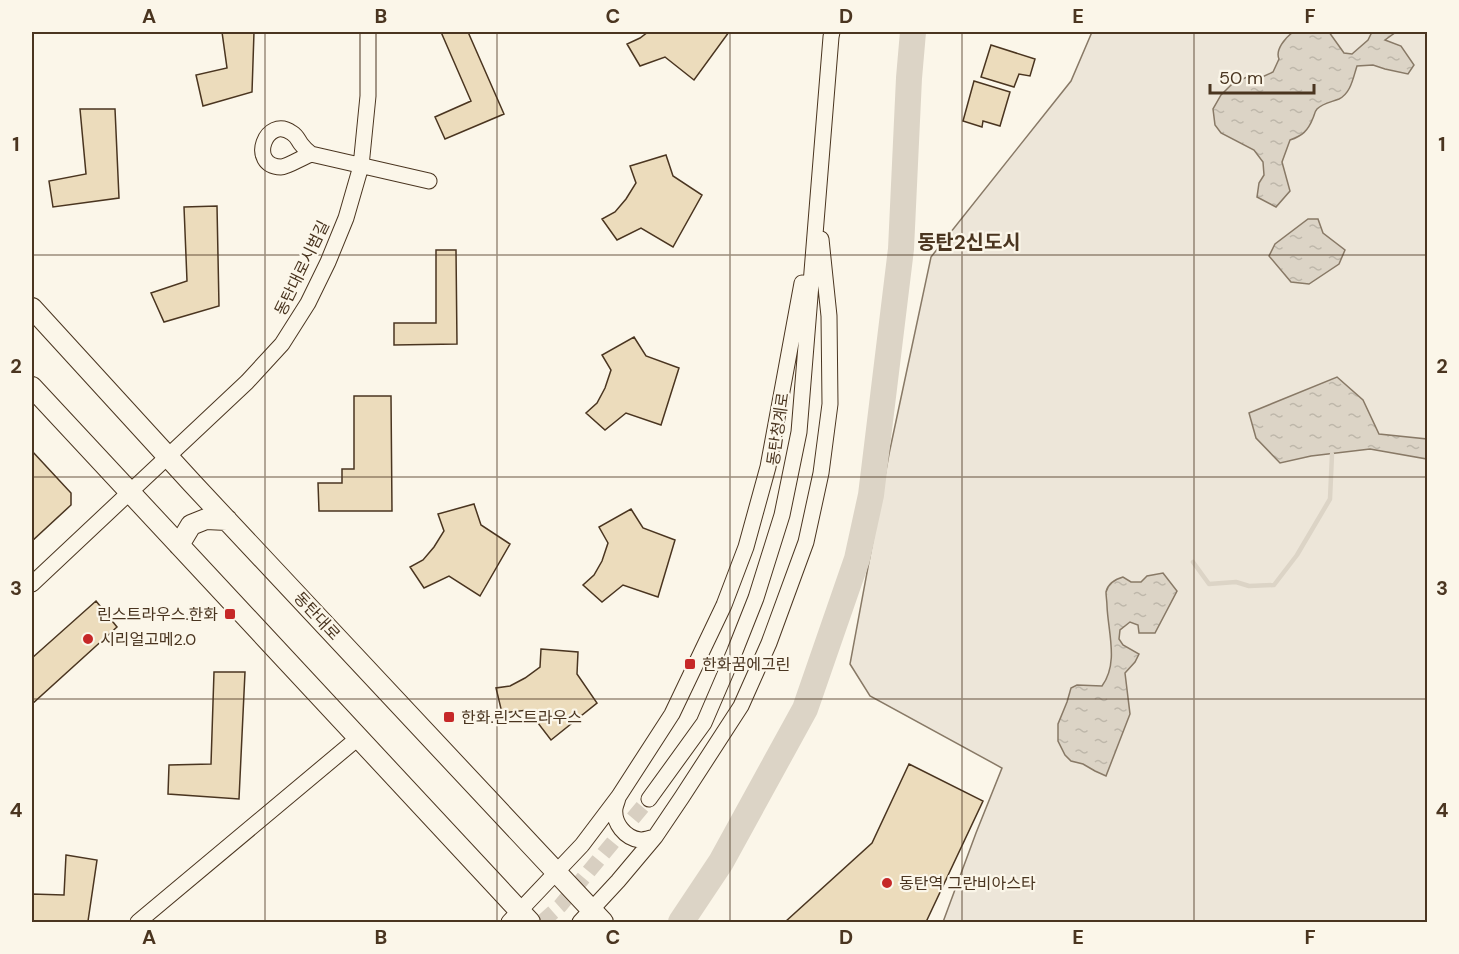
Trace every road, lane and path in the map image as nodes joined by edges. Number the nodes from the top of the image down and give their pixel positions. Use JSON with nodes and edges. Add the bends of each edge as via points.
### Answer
{"nodes":[{"id":1,"x":368,"y":32,"type":"edge"},
{"id":2,"x":832,"y":32,"type":"edge"},
{"id":3,"x":305,"y":148,"type":"junction"},
{"id":4,"x":361,"y":166,"type":"junction"},
{"id":5,"x":429,"y":181,"type":"dead end"},
{"id":6,"x":817,"y":200,"type":"junction"},
{"id":7,"x":32,"y":308,"type":"edge"},
{"id":8,"x":32,"y":387,"type":"edge"},
{"id":9,"x":168,"y":457,"type":"junction"},
{"id":10,"x":130,"y":493,"type":"junction"},
{"id":11,"x":227,"y":520,"type":"junction"},
{"id":12,"x":179,"y":545,"type":"junction"},
{"id":13,"x":32,"y":584,"type":"edge"},
{"id":14,"x":358,"y":738,"type":"junction"},
{"id":15,"x":619,"y":796,"type":"junction"},
{"id":16,"x":649,"y":799,"type":"tunnel mouth"},
{"id":17,"x":655,"y":837,"type":"junction"},
{"id":18,"x":556,"y":872,"type":"junction"},
{"id":19,"x":592,"y":918,"type":"edge"},
{"id":20,"x":519,"y":919,"type":"edge"},
{"id":21,"x":138,"y":922,"type":"edge"}],
"edges":[{"from":1,"to":4,"type":"street","name":"동탄대로시범길","via":[[368,96]]},
{"from":2,"to":6,"type":"street","name":"동탄청계로"},
{"from":3,"to":3,"type":"street","via":[[286,167],[274,166],[265,158],[262,147],[268,135],[279,129],[292,132]]},
{"from":3,"to":4,"type":"street"},
{"from":4,"to":5,"type":"street"},
{"from":4,"to":9,"type":"street","name":"동탄대로시범길","via":[[328,262],[282,344]]},
{"from":6,"to":15,"type":"street","via":[[768,467],[746,547],[724,605],[672,714]]},
{"from":6,"to":16,"type":"street","name":"동탄청계로","via":[[799,432],[782,515],[756,598],[704,723]]},
{"from":6,"to":17,"type":"street","via":[[829,316],[830,404],[821,474],[806,542],[741,706]]},
{"from":7,"to":9,"type":"main road","name":"동탄대로"},
{"from":8,"to":10,"type":"main road"},
{"from":9,"to":10,"type":"street","name":"동탄대로시범길"},
{"from":9,"to":11,"type":"main road","name":"동탄대로"},
{"from":10,"to":12,"type":"main road"},
{"from":10,"to":13,"type":"street","name":"동탄대로시범길"},
{"from":11,"to":12,"type":"main road","via":[[206,519],[191,525]]},
{"from":11,"to":18,"type":"main road","name":"동탄대로"},
{"from":12,"to":14,"type":"main road"},
{"from":14,"to":20,"type":"main road"},
{"from":14,"to":21,"type":"street"},
{"from":15,"to":17,"type":"street","via":[[615,817],[620,828],[642,840]]},
{"from":15,"to":18,"type":"street"},
{"from":17,"to":19,"type":"street"},
{"from":18,"to":19,"type":"main road","name":"동탄대로"},
{"from":18,"to":20,"type":"street"}]}
